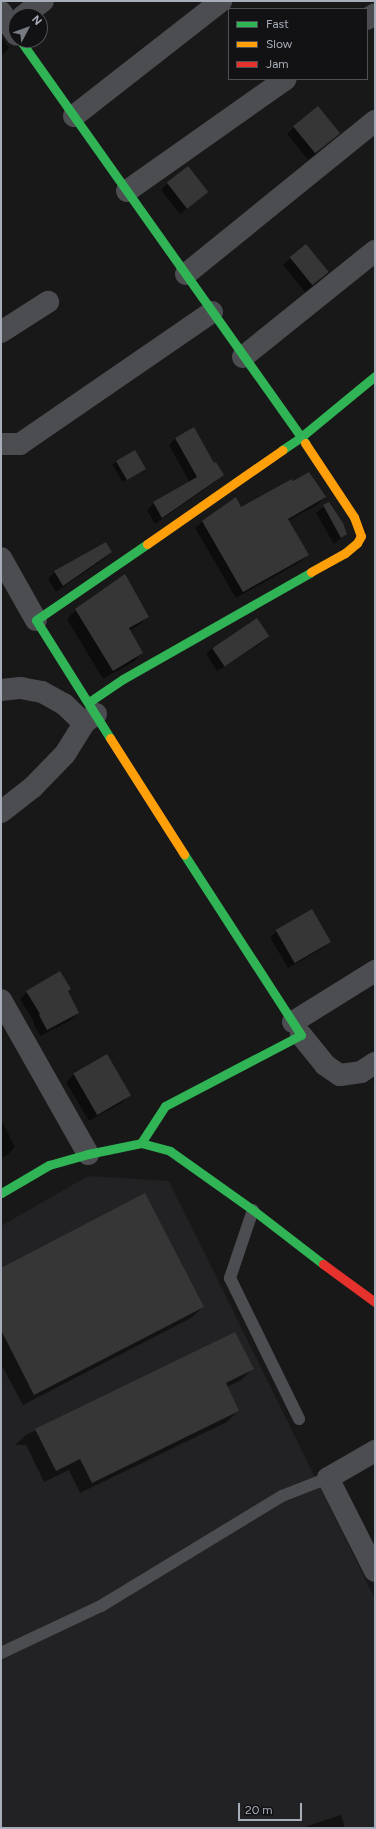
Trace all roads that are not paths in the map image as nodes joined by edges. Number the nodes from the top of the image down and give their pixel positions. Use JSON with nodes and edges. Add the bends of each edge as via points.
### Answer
{"nodes":[{"id":1,"x":44,"y":1,"type":"edge"},
{"id":2,"x":221,"y":1,"type":"edge"},
{"id":3,"x":35,"y":8,"type":"edge"},
{"id":4,"x":29,"y":48,"type":"edge"},
{"id":5,"x":285,"y":80,"type":"edge"},
{"id":6,"x":74,"y":116,"type":"junction"},
{"id":7,"x":375,"y":121,"type":"edge"},
{"id":8,"x":126,"y":191,"type":"junction"},
{"id":9,"x":375,"y":252,"type":"edge"},
{"id":10,"x":186,"y":274,"type":"junction"},
{"id":11,"x":48,"y":302,"type":"dead end"},
{"id":12,"x":212,"y":312,"type":"junction"},
{"id":13,"x":1,"y":332,"type":"edge"},
{"id":14,"x":243,"y":357,"type":"junction"},
{"id":15,"x":375,"y":376,"type":"edge"},
{"id":16,"x":301,"y":437,"type":"junction"},
{"id":17,"x":1,"y":444,"type":"edge"},
{"id":18,"x":1,"y":558,"type":"edge"},
{"id":19,"x":36,"y":620,"type":"junction"},
{"id":20,"x":1,"y":690,"type":"edge"},
{"id":21,"x":89,"y":713,"type":"junction"},
{"id":22,"x":1,"y":812,"type":"edge"},
{"id":23,"x":375,"y":971,"type":"edge"},
{"id":24,"x":1,"y":1000,"type":"edge"},
{"id":25,"x":297,"y":1028,"type":"junction"},
{"id":26,"x":375,"y":1064,"type":"edge"},
{"id":27,"x":141,"y":1143,"type":"junction"},
{"id":28,"x":88,"y":1154,"type":"junction"},
{"id":29,"x":1,"y":1192,"type":"edge"},
{"id":30,"x":253,"y":1210,"type":"junction"},
{"id":31,"x":375,"y":1302,"type":"edge"},
{"id":32,"x":299,"y":1419,"type":"dead end"},
{"id":33,"x":375,"y":1451,"type":"edge"},
{"id":34,"x":328,"y":1478,"type":"junction"},
{"id":35,"x":375,"y":1571,"type":"edge"},
{"id":36,"x":1,"y":1653,"type":"edge"}],
"edges":[{"from":1,"to":3,"type":"street"},
{"from":2,"to":6,"type":"street"},
{"from":4,"to":6,"type":"street"},
{"from":5,"to":8,"type":"street"},
{"from":6,"to":8,"type":"street"},
{"from":7,"to":10,"type":"street"},
{"from":8,"to":10,"type":"street"},
{"from":9,"to":14,"type":"street"},
{"from":10,"to":12,"type":"street"},
{"from":11,"to":13,"type":"street"},
{"from":12,"to":14,"type":"street"},
{"from":12,"to":17,"type":"street","via":[[20,444]]},
{"from":14,"to":16,"type":"street"},
{"from":15,"to":16,"type":"street"},
{"from":16,"to":19,"type":"street"},
{"from":16,"to":21,"type":"street","via":[[354,517],[361,536],[357,543],[345,553],[122,679]]},
{"from":18,"to":19,"type":"street"},
{"from":19,"to":21,"type":"street"},
{"from":20,"to":21,"type":"street","via":[[21,688],[42,692]]},
{"from":21,"to":22,"type":"street","via":[[65,754],[33,787]]},
{"from":21,"to":25,"type":"street"},
{"from":23,"to":25,"type":"street"},
{"from":24,"to":28,"type":"street"},
{"from":25,"to":26,"type":"street","via":[[325,1065],[340,1075],[361,1072]]},
{"from":25,"to":27,"type":"street","via":[[165,1106]]},
{"from":27,"to":28,"type":"street"},
{"from":27,"to":30,"type":"street","via":[[170,1151]]},
{"from":28,"to":29,"type":"street","via":[[49,1165]]},
{"from":30,"to":31,"type":"street"},
{"from":30,"to":32,"type":"lane","via":[[230,1278]]},
{"from":33,"to":34,"type":"street"},
{"from":34,"to":35,"type":"street"},
{"from":34,"to":36,"type":"lane","via":[[282,1496],[101,1606]]}]}
